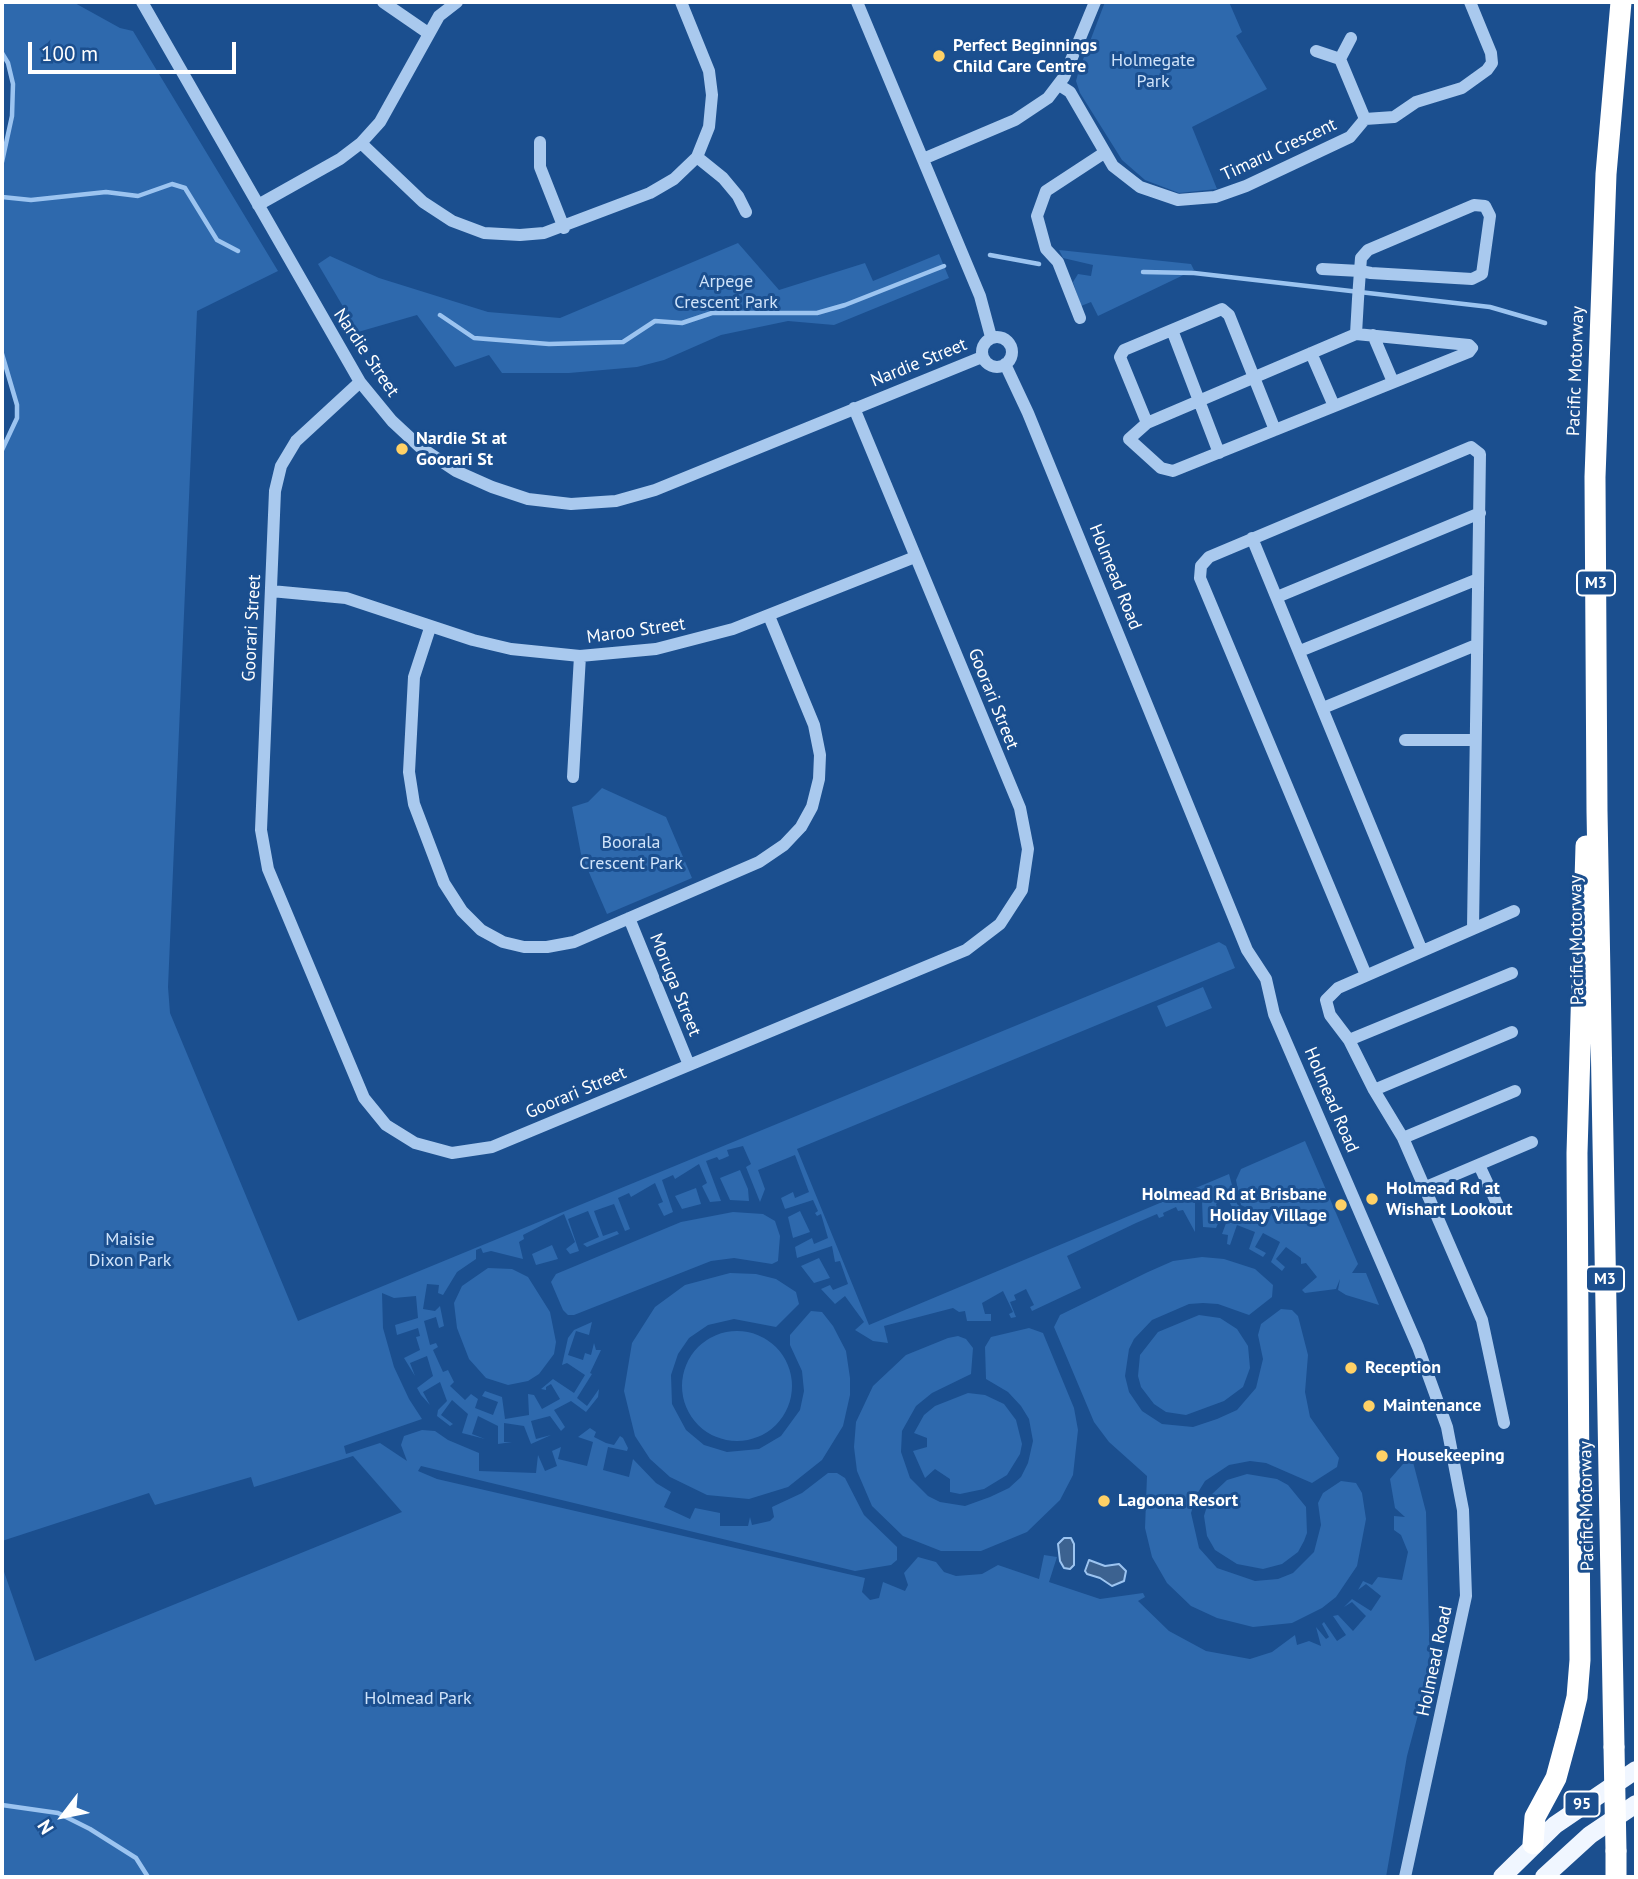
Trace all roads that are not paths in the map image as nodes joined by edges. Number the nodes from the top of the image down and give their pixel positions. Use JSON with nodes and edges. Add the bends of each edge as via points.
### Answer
{"nodes":[{"id":1,"x":142,"y":2,"type":"edge"},
{"id":2,"x":383,"y":2,"type":"edge"},
{"id":3,"x":457,"y":2,"type":"edge"},
{"id":4,"x":681,"y":2,"type":"edge"},
{"id":5,"x":857,"y":2,"type":"edge"},
{"id":6,"x":1095,"y":2,"type":"edge"},
{"id":7,"x":1470,"y":2,"type":"edge"},
{"id":8,"x":1621,"y":2,"type":"edge"},
{"id":9,"x":428,"y":33,"type":"junction"},
{"id":10,"x":1351,"y":38,"type":"dead end"},
{"id":11,"x":1316,"y":51,"type":"dead end"},
{"id":12,"x":1340,"y":59,"type":"junction"},
{"id":13,"x":1058,"y":88,"type":"junction"},
{"id":14,"x":1365,"y":119,"type":"junction"},
{"id":15,"x":540,"y":142,"type":"dead end"},
{"id":16,"x":361,"y":143,"type":"junction"},
{"id":17,"x":1104,"y":153,"type":"junction"},
{"id":18,"x":697,"y":157,"type":"junction"},
{"id":19,"x":923,"y":159,"type":"junction"},
{"id":20,"x":258,"y":205,"type":"junction"},
{"id":21,"x":746,"y":212,"type":"dead end"},
{"id":22,"x":564,"y":228,"type":"junction"},
{"id":23,"x":1322,"y":269,"type":"dead end"},
{"id":24,"x":1360,"y":277,"type":"junction"},
{"id":25,"x":1080,"y":318,"type":"dead end"},
{"id":26,"x":1172,"y":330,"type":"junction"},
{"id":27,"x":1356,"y":334,"type":"junction"},
{"id":28,"x":1373,"y":335,"type":"junction"},
{"id":29,"x":991,"y":337,"type":"junction"},
{"id":30,"x":1311,"y":354,"type":"junction"},
{"id":31,"x":982,"y":357,"type":"junction"},
{"id":32,"x":1005,"y":365,"type":"junction"},
{"id":33,"x":1255,"y":378,"type":"junction"},
{"id":34,"x":360,"y":382,"type":"junction"},
{"id":35,"x":1393,"y":382,"type":"junction"},
{"id":36,"x":1199,"y":401,"type":"junction"},
{"id":37,"x":1334,"y":406,"type":"junction"},
{"id":38,"x":854,"y":408,"type":"junction"},
{"id":39,"x":1147,"y":423,"type":"junction"},
{"id":40,"x":1275,"y":430,"type":"junction"},
{"id":41,"x":1219,"y":453,"type":"junction"},
{"id":42,"x":1480,"y":513,"type":"junction"},
{"id":43,"x":1252,"y":538,"type":"junction"},
{"id":44,"x":915,"y":556,"type":"junction"},
{"id":45,"x":1478,"y":579,"type":"junction"},
{"id":46,"x":271,"y":591,"type":"junction"},
{"id":47,"x":1277,"y":597,"type":"junction"},
{"id":48,"x":769,"y":616,"type":"junction"},
{"id":49,"x":430,"y":628,"type":"junction"},
{"id":50,"x":1476,"y":645,"type":"junction"},
{"id":51,"x":1300,"y":652,"type":"junction"},
{"id":52,"x":580,"y":656,"type":"junction"},
{"id":53,"x":1323,"y":708,"type":"junction"},
{"id":54,"x":1405,"y":740,"type":"dead end"},
{"id":55,"x":1475,"y":740,"type":"junction"},
{"id":56,"x":573,"y":777,"type":"dead end"},
{"id":57,"x":1597,"y":811,"type":"junction"},
{"id":58,"x":1514,"y":911,"type":"dead end"},
{"id":59,"x":629,"y":918,"type":"junction"},
{"id":60,"x":1473,"y":928,"type":"junction"},
{"id":61,"x":1422,"y":951,"type":"junction"},
{"id":62,"x":1512,"y":973,"type":"dead end"},
{"id":63,"x":1366,"y":975,"type":"junction"},
{"id":64,"x":1512,"y":1032,"type":"dead end"},
{"id":65,"x":1349,"y":1040,"type":"junction"},
{"id":66,"x":690,"y":1065,"type":"junction"},
{"id":67,"x":1374,"y":1090,"type":"junction"},
{"id":68,"x":1515,"y":1091,"type":"dead end"},
{"id":69,"x":1403,"y":1138,"type":"junction"},
{"id":70,"x":1532,"y":1142,"type":"dead end"},
{"id":71,"x":1479,"y":1165,"type":"junction"},
{"id":72,"x":1426,"y":1187,"type":"junction"},
{"id":73,"x":1499,"y":1208,"type":"dead end"},
{"id":74,"x":1504,"y":1423,"type":"dead end"},
{"id":75,"x":1636,"y":1770,"type":"edge"},
{"id":76,"x":1636,"y":1804,"type":"edge"},
{"id":77,"x":1533,"y":1844,"type":"junction"},
{"id":78,"x":1405,"y":1877,"type":"edge"},
{"id":79,"x":1502,"y":1877,"type":"edge"},
{"id":80,"x":1544,"y":1877,"type":"edge"},
{"id":81,"x":1616,"y":1877,"type":"edge"}],
"edges":[{"from":1,"to":20,"type":"street","name":"Nardie Street"},
{"from":2,"to":9,"type":"street"},
{"from":3,"to":9,"type":"street","via":[[439,16]]},
{"from":4,"to":18,"type":"street","via":[[709,71],[712,95],[709,127]]},
{"from":5,"to":19,"type":"street"},
{"from":6,"to":13,"type":"street"},
{"from":7,"to":14,"type":"street","name":"Timaru Crescent","via":[[1491,53],[1487,70],[1462,88],[1402,109],[1376,111]]},
{"from":8,"to":57,"type":"highway","name":"Pacific Motorway","number":"M3","via":[[1606,174],[1596,450]]},
{"from":9,"to":16,"type":"street","via":[[380,122]]},
{"from":10,"to":12,"type":"street"},
{"from":11,"to":12,"type":"street"},
{"from":12,"to":14,"type":"street"},
{"from":13,"to":17,"type":"street","name":"Timaru Crescent","via":[[1076,105]]},
{"from":13,"to":19,"type":"street","via":[[1015,120]]},
{"from":14,"to":17,"type":"street","name":"Timaru Crescent","via":[[1354,122],[1334,143],[1225,194],[1178,200],[1140,187]]},
{"from":15,"to":22,"type":"street","via":[[540,167]]},
{"from":16,"to":20,"type":"street"},
{"from":16,"to":22,"type":"street","via":[[423,202],[452,221],[484,233],[508,235]]},
{"from":17,"to":25,"type":"street","via":[[1046,191],[1037,216],[1046,249],[1058,262]]},
{"from":18,"to":21,"type":"street","via":[[723,178]]},
{"from":18,"to":22,"type":"street","via":[[650,193]]},
{"from":19,"to":29,"type":"street"},
{"from":20,"to":34,"type":"street","name":"Nardie Street"},
{"from":23,"to":24,"type":"street"},
{"from":24,"to":24,"type":"street","via":[[1361,258],[1368,250],[1474,205],[1485,206],[1490,216],[1482,274],[1472,279]]},
{"from":24,"to":27,"type":"street"},
{"from":26,"to":33,"type":"street","via":[[1222,309],[1229,315]]},
{"from":26,"to":36,"type":"street"},
{"from":26,"to":39,"type":"street","via":[[1119,356]]},
{"from":27,"to":28,"type":"street"},
{"from":27,"to":30,"type":"street"},
{"from":28,"to":35,"type":"street"},
{"from":28,"to":35,"type":"street","via":[[1472,348]]},
{"from":29,"to":31,"type":"street","via":[[984,343]]},
{"from":29,"to":32,"type":"street","via":[[1005,339],[1011,347]]},
{"from":30,"to":33,"type":"street"},
{"from":30,"to":37,"type":"street"},
{"from":31,"to":32,"type":"street","via":[[992,366]]},
{"from":31,"to":38,"type":"street","name":"Nardie Street"},
{"from":32,"to":78,"type":"street","name":"Holmead Road","via":[[1247,950],[1266,979],[1274,1014],[1418,1347],[1447,1427],[1464,1510],[1466,1596]]},
{"from":33,"to":36,"type":"street"},
{"from":33,"to":40,"type":"street"},
{"from":34,"to":38,"type":"street","name":"Nardie Street","via":[[401,430],[456,471],[528,499],[571,504],[617,501],[655,490]]},
{"from":34,"to":46,"type":"street","name":"Goorari Street","via":[[296,441],[281,466],[275,491]]},
{"from":35,"to":37,"type":"street"},
{"from":36,"to":39,"type":"street"},
{"from":36,"to":41,"type":"street"},
{"from":37,"to":40,"type":"street"},
{"from":38,"to":44,"type":"street","name":"Goorari Street"},
{"from":39,"to":41,"type":"street","via":[[1129,439],[1161,468],[1173,471]]},
{"from":40,"to":41,"type":"street"},
{"from":42,"to":43,"type":"street","via":[[1480,454],[1471,447]]},
{"from":42,"to":45,"type":"street"},
{"from":42,"to":47,"type":"street"},
{"from":43,"to":47,"type":"street"},
{"from":43,"to":63,"type":"street","via":[[1209,557],[1201,566],[1200,578]]},
{"from":44,"to":48,"type":"street","name":"Maroo Street"},
{"from":44,"to":66,"type":"street","name":"Goorari Street","via":[[1020,808],[1028,849],[1022,890],[1000,924],[967,950]]},
{"from":45,"to":50,"type":"street"},
{"from":45,"to":51,"type":"street"},
{"from":46,"to":49,"type":"street","name":"Maroo Street","via":[[346,598]]},
{"from":46,"to":66,"type":"street","name":"Goorari Street","via":[[261,830],[268,869],[364,1098],[386,1125],[415,1143],[452,1153],[492,1147]]},
{"from":47,"to":51,"type":"street"},
{"from":48,"to":52,"type":"street","name":"Maroo Street","via":[[692,642]]},
{"from":48,"to":59,"type":"street","via":[[814,725],[820,767],[812,807],[784,845],[759,862]]},
{"from":49,"to":52,"type":"street","name":"Maroo Street","via":[[511,649]]},
{"from":49,"to":59,"type":"street","via":[[414,677],[409,772],[414,804],[444,883],[462,911],[481,930],[524,947],[574,942]]},
{"from":50,"to":53,"type":"street"},
{"from":50,"to":55,"type":"street"},
{"from":51,"to":53,"type":"street"},
{"from":52,"to":56,"type":"street"},
{"from":53,"to":61,"type":"street"},
{"from":54,"to":55,"type":"street"},
{"from":55,"to":60,"type":"street"},
{"from":57,"to":77,"type":"highway","via":[[1584,853],[1578,1126],[1580,1660],[1569,1731],[1556,1778],[1535,1817]]},
{"from":57,"to":81,"type":"highway","name":"Pacific Motorway","number":"M3","bridge":true},
{"from":58,"to":60,"type":"street"},
{"from":59,"to":66,"type":"street","name":"Moruga Street"},
{"from":60,"to":61,"type":"street"},
{"from":61,"to":63,"type":"street"},
{"from":62,"to":65,"type":"street"},
{"from":63,"to":65,"type":"street","via":[[1338,988],[1326,1000],[1330,1015]]},
{"from":64,"to":67,"type":"street"},
{"from":65,"to":67,"type":"street"},
{"from":67,"to":69,"type":"street"},
{"from":68,"to":69,"type":"street"},
{"from":69,"to":72,"type":"street"},
{"from":70,"to":71,"type":"street"},
{"from":71,"to":72,"type":"street"},
{"from":71,"to":73,"type":"street"},
{"from":72,"to":74,"type":"street","via":[[1482,1320]]},
{"from":75,"to":77,"type":"main road","number":"95","via":[[1590,1798]]},
{"from":76,"to":80,"type":"main road","number":"95","via":[[1590,1835]]},
{"from":77,"to":79,"type":"main road","number":"95"}]}
